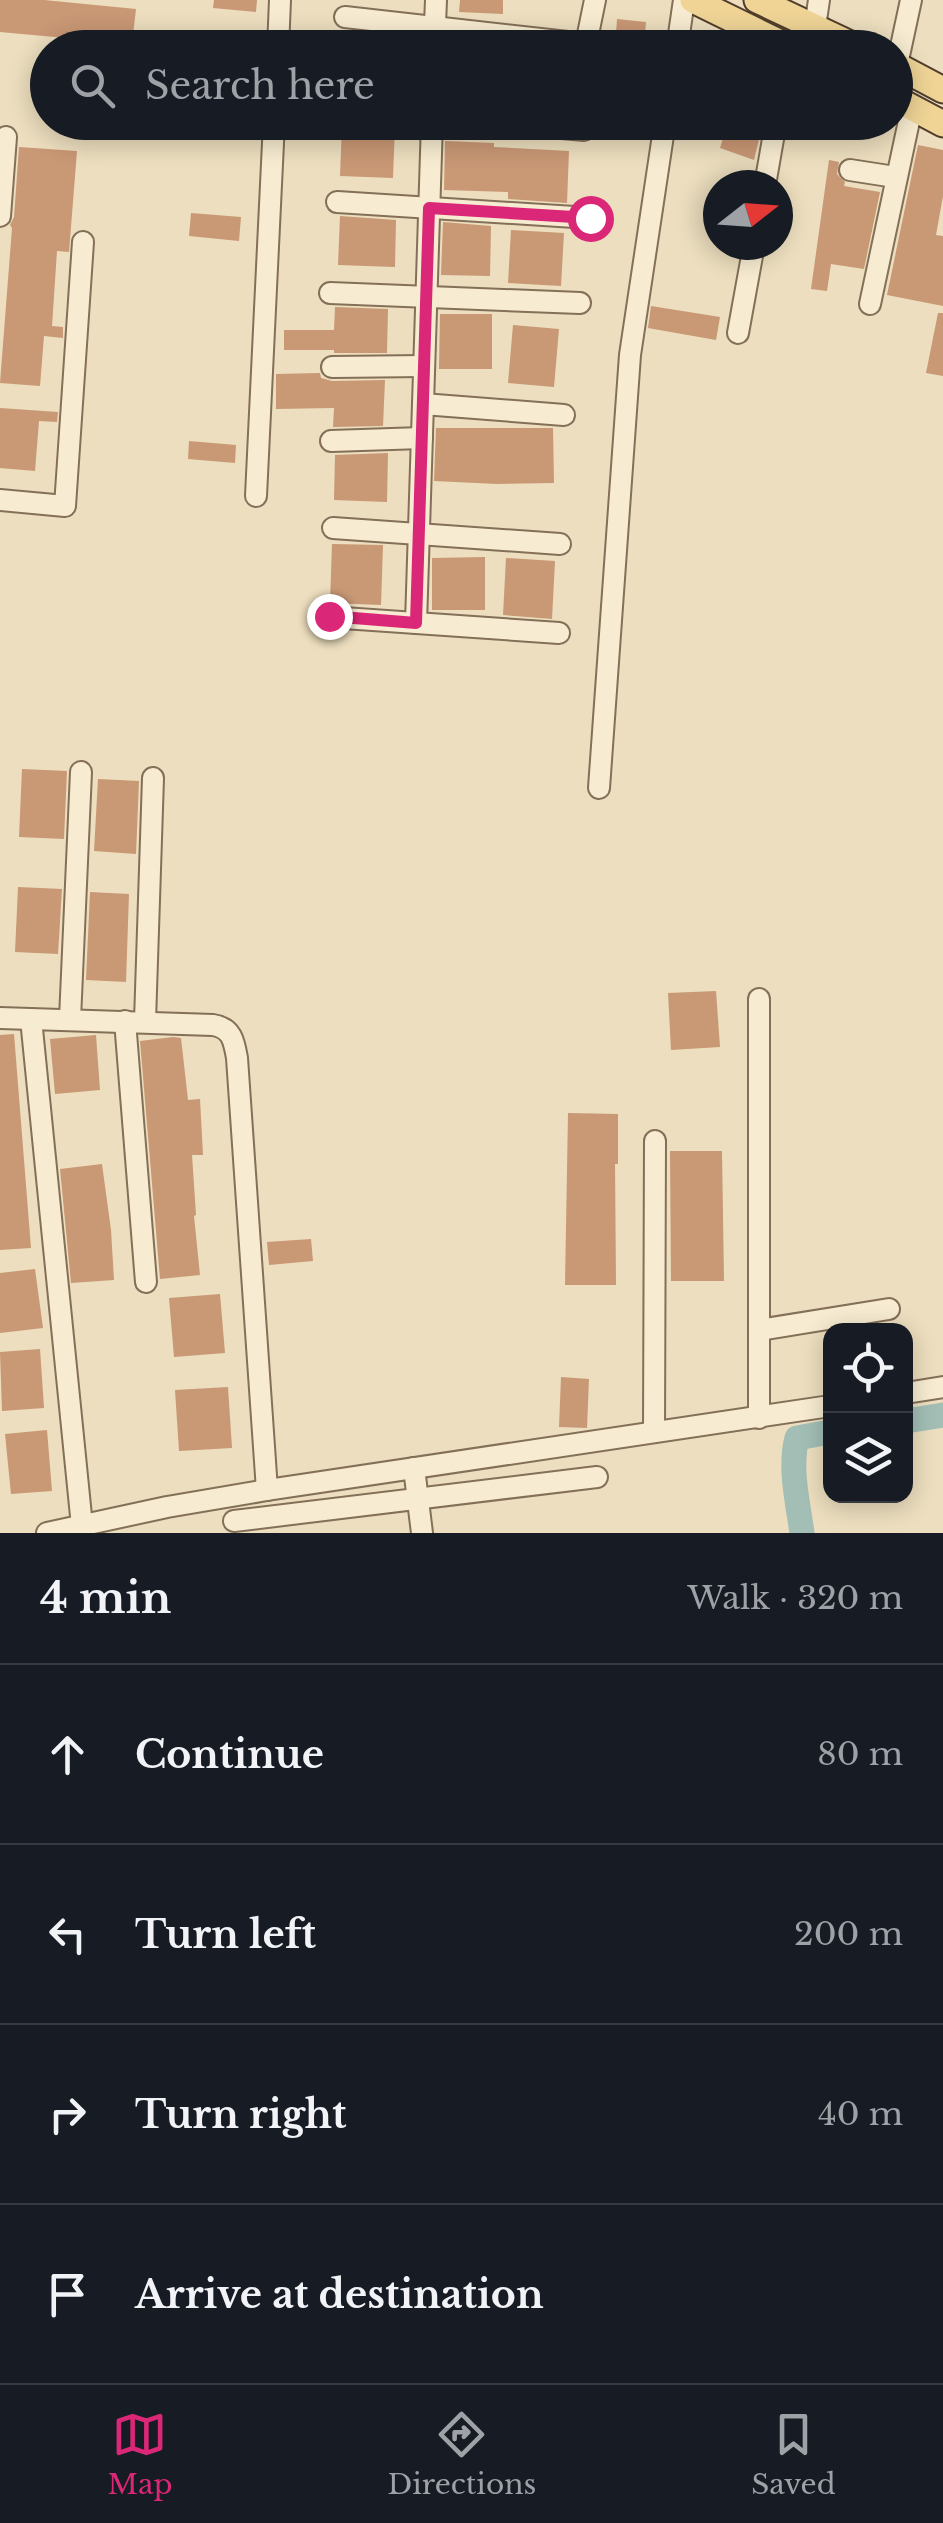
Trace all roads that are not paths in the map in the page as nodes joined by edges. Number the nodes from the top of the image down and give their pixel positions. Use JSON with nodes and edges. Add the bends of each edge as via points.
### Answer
{"nodes":[{"id":1,"x":280,"y":0,"type":"edge"},
{"id":2,"x":436,"y":0,"type":"edge"},
{"id":3,"x":595,"y":0,"type":"edge"},
{"id":4,"x":684,"y":0,"type":"edge"},
{"id":5,"x":693,"y":0,"type":"edge"},
{"id":6,"x":757,"y":0,"type":"edge"},
{"id":7,"x":820,"y":0,"type":"edge"},
{"id":8,"x":910,"y":0,"type":"edge"},
{"id":9,"x":345,"y":17,"type":"dead end"},
{"id":10,"x":435,"y":26,"type":"junction"},
{"id":11,"x":815,"y":27,"type":"junction"},
{"id":12,"x":279,"y":30,"type":"edge"},
{"id":13,"x":435,"y":30,"type":"edge"},
{"id":14,"x":469,"y":30,"type":"edge"},
{"id":15,"x":589,"y":30,"type":"edge"},
{"id":16,"x":680,"y":30,"type":"edge"},
{"id":17,"x":754,"y":30,"type":"edge"},
{"id":18,"x":821,"y":30,"type":"edge"},
{"id":19,"x":904,"y":30,"type":"edge"},
{"id":20,"x":913,"y":74,"type":"edge"},
{"id":21,"x":943,"y":90,"type":"edge"},
{"id":22,"x":913,"y":109,"type":"edge"},
{"id":23,"x":943,"y":124,"type":"edge"},
{"id":24,"x":6,"y":137,"type":"dead end"},
{"id":25,"x":273,"y":140,"type":"edge"},
{"id":26,"x":431,"y":140,"type":"edge"},
{"id":27,"x":662,"y":140,"type":"edge"},
{"id":28,"x":773,"y":140,"type":"edge"},
{"id":29,"x":900,"y":140,"type":"edge"},
{"id":30,"x":768,"y":170,"type":"edge"},
{"id":31,"x":850,"y":170,"type":"dead end"},
{"id":32,"x":896,"y":177,"type":"junction"},
{"id":33,"x":337,"y":202,"type":"dead end"},
{"id":34,"x":429,"y":208,"type":"junction"},
{"id":35,"x":0,"y":216,"type":"edge"},
{"id":36,"x":590,"y":218,"type":"dead end"},
{"id":37,"x":83,"y":242,"type":"dead end"},
{"id":38,"x":751,"y":260,"type":"edge"},
{"id":39,"x":330,"y":293,"type":"dead end"},
{"id":40,"x":426,"y":297,"type":"junction"},
{"id":41,"x":580,"y":303,"type":"dead end"},
{"id":42,"x":870,"y":304,"type":"dead end"},
{"id":43,"x":738,"y":332,"type":"dead end"},
{"id":44,"x":424,"y":366,"type":"junction"},
{"id":45,"x":332,"y":367,"type":"dead end"},
{"id":46,"x":423,"y":404,"type":"junction"},
{"id":47,"x":564,"y":415,"type":"dead end"},
{"id":48,"x":422,"y":438,"type":"junction"},
{"id":49,"x":331,"y":441,"type":"dead end"},
{"id":50,"x":256,"y":496,"type":"dead end"},
{"id":51,"x":0,"y":500,"type":"edge"},
{"id":52,"x":333,"y":528,"type":"dead end"},
{"id":53,"x":419,"y":534,"type":"junction"},
{"id":54,"x":560,"y":544,"type":"dead end"},
{"id":55,"x":329,"y":616,"type":"dead end"},
{"id":56,"x":416,"y":623,"type":"junction"},
{"id":57,"x":560,"y":633,"type":"dead end"},
{"id":58,"x":81,"y":772,"type":"dead end"},
{"id":59,"x":153,"y":778,"type":"dead end"},
{"id":60,"x":600,"y":788,"type":"dead end"},
{"id":61,"x":759,"y":1000,"type":"dead end"},
{"id":62,"x":0,"y":1018,"type":"edge"},
{"id":63,"x":31,"y":1019,"type":"junction"},
{"id":64,"x":70,"y":1019,"type":"junction"},
{"id":65,"x":135,"y":1021,"type":"junction"},
{"id":66,"x":655,"y":1140,"type":"dead end"},
{"id":67,"x":146,"y":1282,"type":"dead end"},
{"id":68,"x":889,"y":1309,"type":"dead end"},
{"id":69,"x":759,"y":1330,"type":"junction"},
{"id":70,"x":943,"y":1387,"type":"edge"},
{"id":71,"x":913,"y":1392,"type":"edge"},
{"id":72,"x":823,"y":1407,"type":"edge"},
{"id":73,"x":759,"y":1418,"type":"junction"},
{"id":74,"x":654,"y":1432,"type":"junction"},
{"id":75,"x":414,"y":1468,"type":"junction"},
{"id":76,"x":597,"y":1478,"type":"dead end"},
{"id":77,"x":267,"y":1490,"type":"junction"},
{"id":78,"x":418,"y":1498,"type":"junction"},
{"id":79,"x":234,"y":1521,"type":"dead end"},
{"id":80,"x":133,"y":1524,"type":"edge"},
{"id":81,"x":82,"y":1526,"type":"junction"},
{"id":82,"x":47,"y":1533,"type":"edge"},
{"id":83,"x":422,"y":1533,"type":"edge"}],
"edges":[{"from":1,"to":12,"type":"street"},
{"from":2,"to":10,"type":"street"},
{"from":3,"to":15,"type":"street"},
{"from":4,"to":16,"type":"street"},
{"from":5,"to":17,"type":"main road"},
{"from":6,"to":11,"type":"main road"},
{"from":7,"to":11,"type":"street"},
{"from":8,"to":19,"type":"street"},
{"from":9,"to":10,"type":"street"},
{"from":10,"to":13,"type":"street"},
{"from":10,"to":14,"type":"street"},
{"from":11,"to":18,"type":"main road"},
{"from":20,"to":21,"type":"main road"},
{"from":22,"to":23,"type":"main road"},
{"from":24,"to":35,"type":"street"},
{"from":25,"to":50,"type":"street"},
{"from":26,"to":34,"type":"street"},
{"from":27,"to":60,"type":"street","via":[[630,356]]},
{"from":28,"to":30,"type":"street"},
{"from":29,"to":32,"type":"street"},
{"from":31,"to":32,"type":"street"},
{"from":32,"to":42,"type":"street"},
{"from":33,"to":34,"type":"street"},
{"from":34,"to":36,"type":"street"},
{"from":34,"to":40,"type":"street"},
{"from":37,"to":51,"type":"street","via":[[65,506]]},
{"from":38,"to":43,"type":"street"},
{"from":39,"to":40,"type":"street"},
{"from":40,"to":41,"type":"street"},
{"from":40,"to":44,"type":"street"},
{"from":44,"to":45,"type":"street"},
{"from":44,"to":46,"type":"street"},
{"from":46,"to":47,"type":"street"},
{"from":46,"to":48,"type":"street"},
{"from":48,"to":49,"type":"street"},
{"from":48,"to":53,"type":"street"},
{"from":52,"to":53,"type":"street"},
{"from":53,"to":54,"type":"street"},
{"from":53,"to":56,"type":"street"},
{"from":55,"to":56,"type":"street"},
{"from":56,"to":57,"type":"street"},
{"from":58,"to":64,"type":"street"},
{"from":59,"to":65,"type":"street"},
{"from":61,"to":69,"type":"street"},
{"from":62,"to":63,"type":"street"},
{"from":63,"to":64,"type":"street"},
{"from":63,"to":81,"type":"street"},
{"from":64,"to":65,"type":"street"},
{"from":65,"to":67,"type":"street"},
{"from":65,"to":77,"type":"street","via":[[224,1027],[234,1043]]},
{"from":66,"to":74,"type":"street"},
{"from":68,"to":69,"type":"street"},
{"from":69,"to":73,"type":"street"},
{"from":70,"to":71,"type":"street"},
{"from":72,"to":73,"type":"street"},
{"from":73,"to":74,"type":"street"},
{"from":74,"to":75,"type":"street"},
{"from":75,"to":77,"type":"street"},
{"from":75,"to":78,"type":"street"},
{"from":76,"to":78,"type":"street"},
{"from":77,"to":80,"type":"street"},
{"from":78,"to":79,"type":"street"},
{"from":78,"to":83,"type":"street"},
{"from":80,"to":81,"type":"street"},
{"from":81,"to":82,"type":"street"}]}
